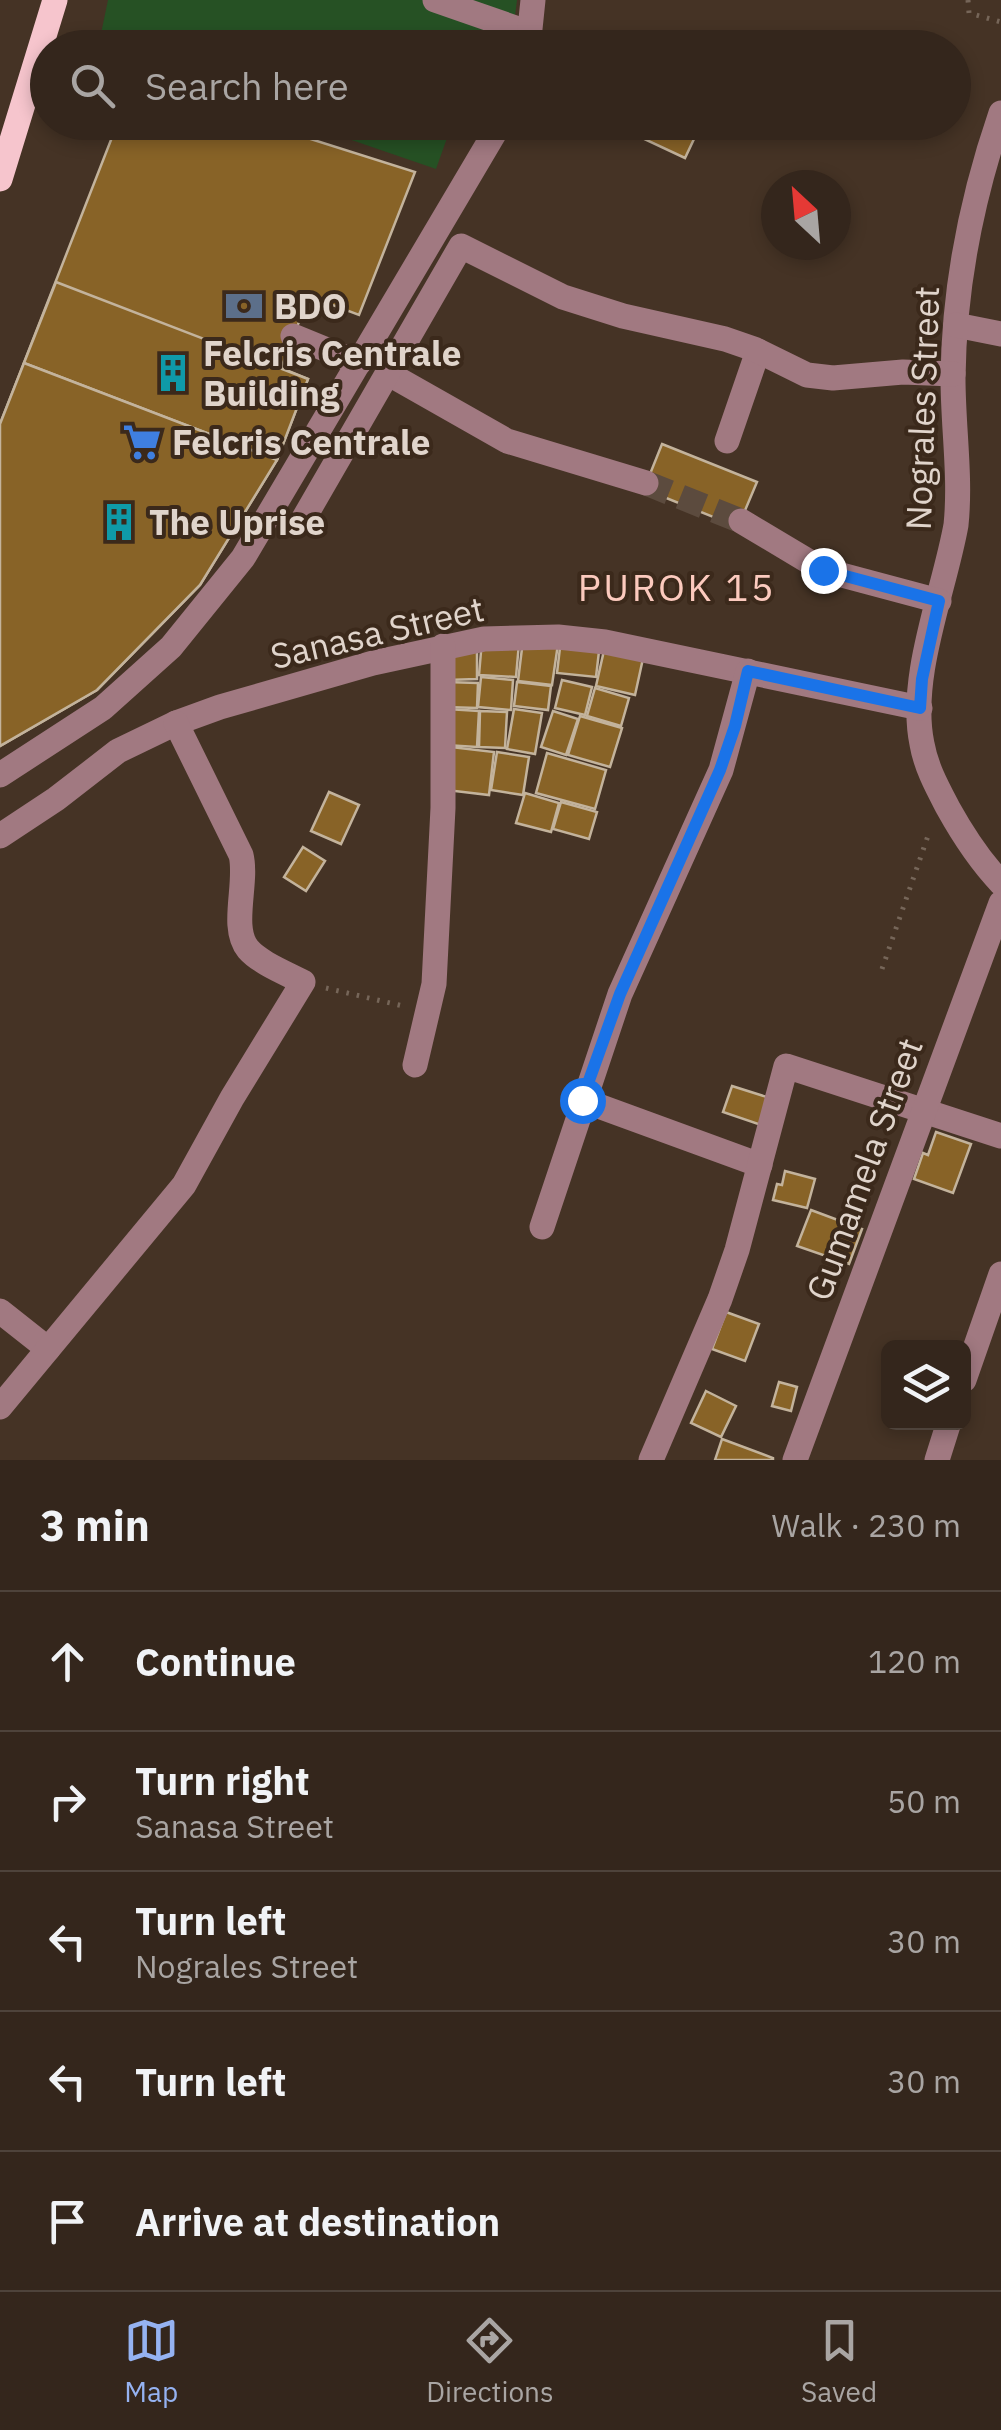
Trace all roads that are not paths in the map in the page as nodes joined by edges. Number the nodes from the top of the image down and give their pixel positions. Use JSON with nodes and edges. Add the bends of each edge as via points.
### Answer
{"nodes":[{"id":1,"x":55,"y":0,"type":"edge"},
{"id":2,"x":435,"y":0,"type":"edge"},
{"id":3,"x":533,"y":0,"type":"edge"},
{"id":4,"x":46,"y":30,"type":"edge"},
{"id":5,"x":506,"y":30,"type":"edge"},
{"id":6,"x":530,"y":30,"type":"edge"},
{"id":7,"x":30,"y":81,"type":"edge"},
{"id":8,"x":1001,"y":113,"type":"edge"},
{"id":9,"x":489,"y":140,"type":"edge"},
{"id":10,"x":0,"y":178,"type":"edge"},
{"id":11,"x":956,"y":325,"type":"junction"},
{"id":12,"x":1001,"y":334,"type":"edge"},
{"id":13,"x":293,"y":336,"type":"dead end"},
{"id":14,"x":758,"y":351,"type":"junction"},
{"id":15,"x":359,"y":363,"type":"junction"},
{"id":16,"x":389,"y":374,"type":"junction"},
{"id":17,"x":953,"y":374,"type":"junction"},
{"id":18,"x":727,"y":441,"type":"dead end"},
{"id":19,"x":646,"y":483,"type":"tunnel mouth"},
{"id":20,"x":304,"y":518,"type":"dead end"},
{"id":21,"x":741,"y":521,"type":"tunnel mouth"},
{"id":22,"x":939,"y":601,"type":"junction"},
{"id":23,"x":443,"y":646,"type":"junction"},
{"id":24,"x":748,"y":671,"type":"junction"},
{"id":25,"x":920,"y":708,"type":"junction"},
{"id":26,"x":176,"y":723,"type":"junction"},
{"id":27,"x":0,"y":775,"type":"edge"},
{"id":28,"x":0,"y":836,"type":"edge"},
{"id":29,"x":1001,"y":883,"type":"edge"},
{"id":30,"x":1001,"y":903,"type":"edge"},
{"id":31,"x":415,"y":1065,"type":"dead end"},
{"id":32,"x":582,"y":1100,"type":"junction"},
{"id":33,"x":922,"y":1109,"type":"junction"},
{"id":34,"x":1001,"y":1136,"type":"edge"},
{"id":35,"x":760,"y":1165,"type":"junction"},
{"id":36,"x":542,"y":1227,"type":"dead end"},
{"id":37,"x":1001,"y":1274,"type":"edge"},
{"id":38,"x":0,"y":1311,"type":"edge"},
{"id":39,"x":48,"y":1349,"type":"junction"},
{"id":40,"x":971,"y":1360,"type":"edge"},
{"id":41,"x":0,"y":1407,"type":"edge"},
{"id":42,"x":946,"y":1430,"type":"edge"},
{"id":43,"x":651,"y":1460,"type":"edge"},
{"id":44,"x":795,"y":1460,"type":"edge"},
{"id":45,"x":937,"y":1460,"type":"edge"}],
"edges":[{"from":1,"to":4,"type":"main road"},
{"from":2,"to":5,"type":"street"},
{"from":3,"to":6,"type":"street"},
{"from":7,"to":10,"type":"main road"},
{"from":8,"to":11,"type":"street","name":"Nograles Street","via":[[968,222]]},
{"from":9,"to":15,"type":"street"},
{"from":11,"to":12,"type":"street"},
{"from":11,"to":17,"type":"street","name":"Nograles Street"},
{"from":13,"to":15,"type":"street"},
{"from":14,"to":16,"type":"street","via":[[563,297],[461,246]]},
{"from":14,"to":17,"type":"street","via":[[808,375],[833,378]]},
{"from":14,"to":18,"type":"street"},
{"from":15,"to":27,"type":"street","via":[[243,558],[172,647],[103,708]]},
{"from":16,"to":19,"type":"street","via":[[507,441]]},
{"from":16,"to":20,"type":"street"},
{"from":17,"to":22,"type":"street","name":"Nograles Street","via":[[959,499]]},
{"from":21,"to":22,"type":"street","via":[[823,570]]},
{"from":22,"to":25,"type":"street","name":"Nograles Street"},
{"from":23,"to":24,"type":"street","name":"Sanasa Street","via":[[558,637]]},
{"from":23,"to":26,"type":"street","name":"Sanasa Street"},
{"from":23,"to":31,"type":"street","via":[[434,984]]},
{"from":24,"to":25,"type":"street","name":"Sanasa Street"},
{"from":24,"to":32,"type":"street","via":[[720,770],[620,994]]},
{"from":25,"to":29,"type":"street","name":"Nograles Street","via":[[930,772],[984,866]]},
{"from":26,"to":28,"type":"street","name":"Sanasa Street","via":[[118,752]]},
{"from":26,"to":39,"type":"street","via":[[241,855],[242,938],[302,982],[184,1185]]},
{"from":30,"to":33,"type":"street","name":"Gumamela Street"},
{"from":32,"to":35,"type":"street"},
{"from":32,"to":36,"type":"street"},
{"from":33,"to":34,"type":"street"},
{"from":33,"to":35,"type":"street","via":[[786,1066]]},
{"from":33,"to":44,"type":"street","name":"Gumamela Street"},
{"from":35,"to":43,"type":"street","via":[[720,1300]]},
{"from":37,"to":40,"type":"street"},
{"from":38,"to":39,"type":"street"},
{"from":39,"to":41,"type":"street"},
{"from":42,"to":45,"type":"street"}]}
